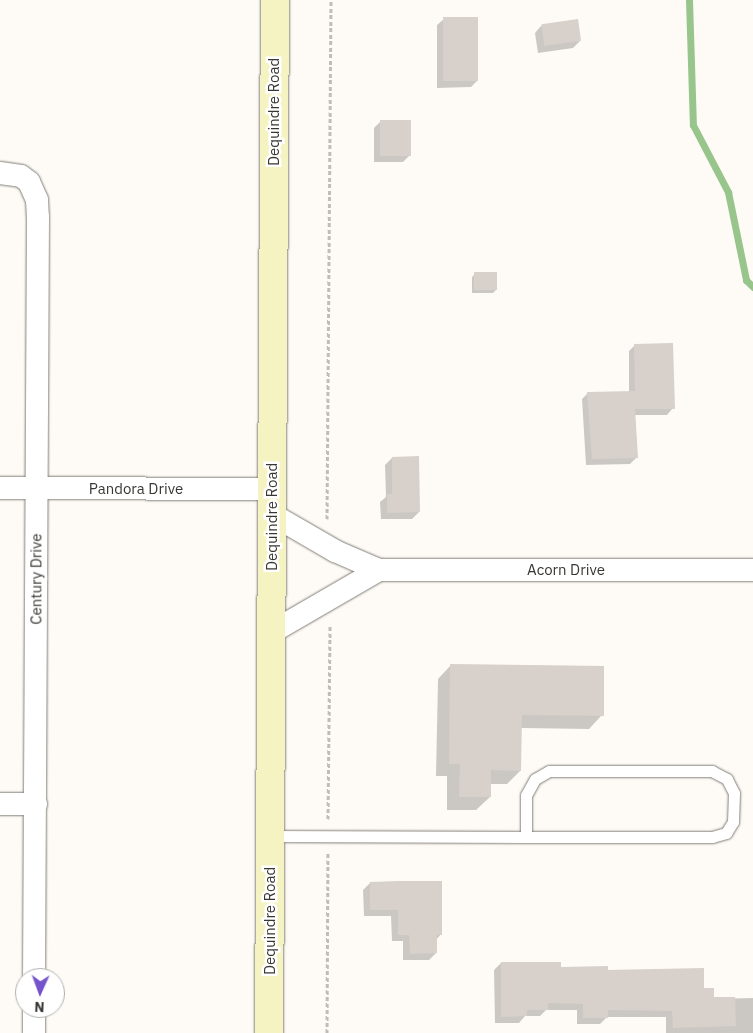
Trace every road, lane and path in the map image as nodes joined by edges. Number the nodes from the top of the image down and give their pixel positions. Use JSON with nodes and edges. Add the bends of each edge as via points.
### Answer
{"nodes":[{"id":1,"x":275,"y":0,"type":"edge"},
{"id":2,"x":331,"y":0,"type":"edge"},
{"id":3,"x":0,"y":173,"type":"edge"},
{"id":4,"x":0,"y":488,"type":"edge"},
{"id":5,"x":36,"y":488,"type":"junction"},
{"id":6,"x":273,"y":502,"type":"junction"},
{"id":7,"x":327,"y":525,"type":"dead end"},
{"id":8,"x":379,"y":570,"type":"junction"},
{"id":9,"x":753,"y":570,"type":"edge"},
{"id":10,"x":272,"y":632,"type":"junction"},
{"id":11,"x":0,"y":804,"type":"edge"},
{"id":12,"x":36,"y":804,"type":"junction"},
{"id":13,"x":270,"y":836,"type":"junction"},
{"id":14,"x":526,"y":837,"type":"junction"},
{"id":15,"x":34,"y":968,"type":"edge"},
{"id":16,"x":34,"y":1018,"type":"edge"},
{"id":17,"x":34,"y":1033,"type":"edge"},
{"id":18,"x":269,"y":1033,"type":"edge"}],
"edges":[{"from":1,"to":6,"type":"main road","name":"Dequindre Road"},
{"from":2,"to":7,"type":"path"},
{"from":3,"to":5,"type":"street","name":"Century Drive","via":[[21,176],[29,182],[37,200]]},
{"from":4,"to":5,"type":"street","name":"Pandora Drive"},
{"from":5,"to":6,"type":"street","name":"Pandora Drive"},
{"from":5,"to":12,"type":"street","name":"Century Drive"},
{"from":6,"to":8,"type":"street","name":"Acorn Drive","via":[[343,555]]},
{"from":6,"to":10,"type":"main road","name":"Dequindre Road"},
{"from":8,"to":9,"type":"street","name":"Acorn Drive"},
{"from":8,"to":10,"type":"street"},
{"from":10,"to":13,"type":"main road","name":"Dequindre Road"},
{"from":11,"to":12,"type":"street"},
{"from":12,"to":15,"type":"street","name":"Century Drive"},
{"from":13,"to":14,"type":"lane"},
{"from":13,"to":18,"type":"main road","name":"Dequindre Road"},
{"from":14,"to":14,"type":"lane","via":[[712,837],[726,833],[732,822],[734,793],[727,779],[712,771],[549,771],[535,778],[526,795]]},
{"from":16,"to":17,"type":"street"}]}
